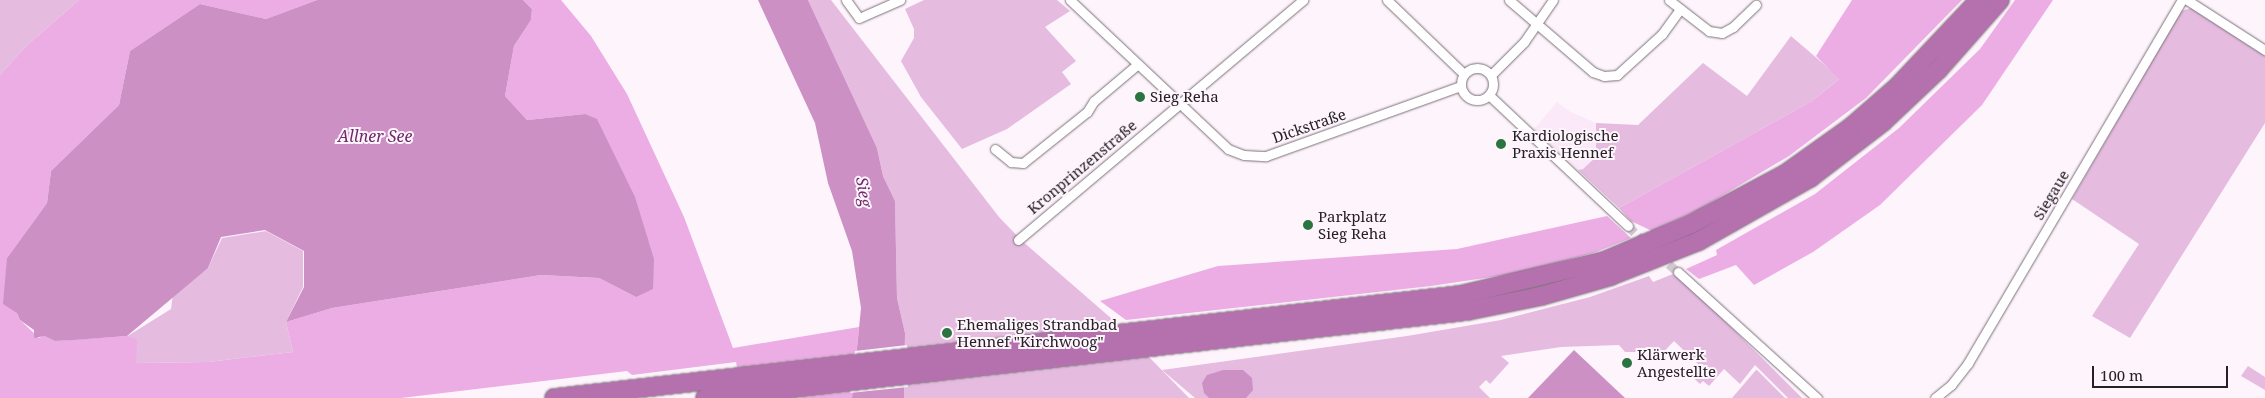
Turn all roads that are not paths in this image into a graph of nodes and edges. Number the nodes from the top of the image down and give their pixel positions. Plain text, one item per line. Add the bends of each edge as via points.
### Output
1 (846, 0) edge
2 (900, 0) edge
3 (1070, 0) edge
4 (1303, 0) edge
5 (1387, 0) edge
6 (1509, 0) edge
7 (1553, 0) edge
8 (1669, 0) edge
9 (1979, 0) edge
10 (2000, 0) edge
11 (2182, 0) edge
12 (2187, 0) edge
13 (1756, 6) dead end
14 (1680, 9) junction
15 (1538, 24) junction
16 (2265, 50) edge
17 (1138, 64) junction
18 (1464, 74) junction
19 (1491, 76) junction
20 (1460, 86) junction
21 (1489, 95) junction
22 (1179, 104) junction
23 (995, 149) dead end
24 (1628, 226) tunnel mouth
25 (1018, 240) dead end
26 (1678, 272) tunnel mouth
27 (554, 398) edge
28 (705, 398) edge
29 (1816, 398) edge
30 (1935, 398) edge

1 - 2 street via 859,18
3 - 17 street, Dickstraße
4 - 22 street, Kronprinzenstraße
5 - 18 street
6 - 15 street
7 - 15 street
8 - 14 street
9 - 27 highway via 1898,86 1851,127 1794,168 1692,224 1612,258 1460,295
10 - 28 highway via 1939,69 1883,122 1810,178 1699,241 1611,276 1541,296 1467,311
11 - 30 street, Siegaue via 1968,363 1951,385
12 - 16 street
13 - 14 street via 1722,33 1709,31
14 - 15 street via 1662,34 1617,75 1604,76 1592,72
15 - 19 street
17 - 22 street, Dickstraße
17 - 23 street via 1094,101 1087,112 1023,163 1011,162
18 - 19 street via 1478,68
18 - 20 street
19 - 21 street via 1493,88
20 - 21 street via 1472,100 1481,100
20 - 22 street, Dickstraße via 1266,156 1244,155 1228,149
21 - 24 street
22 - 25 street, Kronprinzenstraße
26 - 29 street

